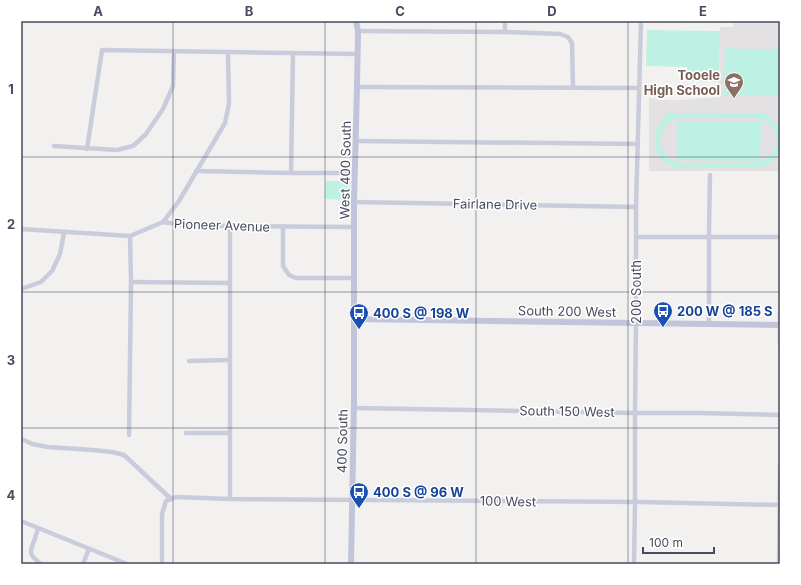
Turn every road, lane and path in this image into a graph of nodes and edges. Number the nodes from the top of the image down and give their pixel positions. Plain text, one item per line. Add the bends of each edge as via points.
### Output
1 (356, 21) edge
2 (505, 21) edge
3 (641, 21) edge
4 (358, 31) junction
5 (505, 32) junction
6 (174, 51) junction
7 (228, 53) junction
8 (293, 53) junction
9 (357, 54) junction
10 (357, 87) junction
11 (573, 88) junction
12 (639, 88) junction
13 (356, 141) junction
14 (638, 144) junction
15 (54, 146) dead end
16 (87, 149) junction
17 (196, 172) junction
18 (291, 173) junction
19 (355, 173) junction
20 (710, 175) dead end
21 (354, 202) junction
22 (636, 207) junction
23 (163, 222) junction
24 (230, 226) junction
25 (283, 226) junction
26 (354, 227) junction
27 (21, 229) edge
28 (64, 232) junction
29 (130, 236) junction
30 (637, 236) junction
31 (780, 237) edge
32 (709, 238) junction
33 (354, 278) junction
34 (131, 282) junction
35 (230, 283) junction
36 (21, 289) edge
37 (780, 312) edge
38 (354, 319) junction
39 (636, 323) junction
40 (709, 324) junction
41 (780, 325) edge
42 (780, 344) edge
43 (230, 360) junction
44 (189, 361) dead end
45 (354, 408) junction
46 (635, 413) junction
47 (780, 415) edge
48 (186, 433) dead end
49 (230, 433) junction
50 (129, 436) dead end
51 (24, 440) dead end
52 (780, 465) edge
53 (171, 499) junction
54 (230, 499) junction
55 (352, 499) junction
56 (635, 502) junction
57 (780, 505) edge
58 (21, 521) edge
59 (38, 529) junction
60 (89, 549) junction
61 (41, 564) edge
62 (83, 564) edge
63 (127, 564) edge
64 (162, 564) edge
65 (351, 564) edge
66 (634, 564) edge
67 (779, 564) edge

1 - 4 street, West 400 South
2 - 5 street
3 - 12 street, 200 South
4 - 5 street
4 - 9 street, West 400 South
5 - 11 street via 560,34 568,37 572,43
6 - 7 street
6 - 16 street via 173,86 163,109 146,134 133,146 117,150
6 - 16 street via 102,50
7 - 8 street
7 - 17 street via 229,104 225,123
8 - 9 street
8 - 18 street
9 - 10 street, West 400 South
10 - 11 street
10 - 13 street, West 400 South
11 - 12 street
12 - 14 street, 200 South
13 - 14 street
13 - 19 street, West 400 South
14 - 22 street, 200 South
15 - 16 street
17 - 18 street
17 - 23 street
18 - 19 street
19 - 21 street, West 400 South
20 - 32 street
21 - 22 street, Fairlane Drive
21 - 26 street, West 400 South
22 - 30 street, 200 South
23 - 24 street, Pioneer Avenue
23 - 29 street, Pioneer Avenue
24 - 25 street, Pioneer Avenue
24 - 35 street
25 - 26 street, Pioneer Avenue
25 - 33 street via 283,266 289,275 296,278
26 - 33 street, West 400 South
27 - 28 street, Pioneer Avenue
28 - 29 street, Pioneer Avenue
28 - 36 street via 60,254 52,271 41,282
29 - 34 street
30 - 32 street
30 - 39 street, 200 South
31 - 32 street
32 - 40 street
33 - 38 street, West 400 South
34 - 35 street
34 - 50 street
35 - 43 street
37 - 41 street
38 - 39 street, South 200 West
38 - 45 street, 400 South
39 - 40 street, South 200 West
39 - 46 street, 200 South
40 - 41 street, South 200 West
41 - 42 street
43 - 44 street
43 - 49 street
45 - 46 street, South 150 West
45 - 55 street, 400 South
46 - 47 street, South 150 West
46 - 56 street, 200 South
48 - 49 street
49 - 54 street
51 - 53 street via 48,447 124,455
52 - 57 street
53 - 54 street, 100 West
53 - 64 street, 100 West via 166,501 162,514
54 - 55 street, 100 West
55 - 56 street, 100 West
55 - 65 street, 400 South
56 - 57 street, 100 West
56 - 66 street, 200 South
57 - 67 street
58 - 59 street
59 - 60 street
59 - 61 street via 30,553
60 - 62 street
60 - 63 street

